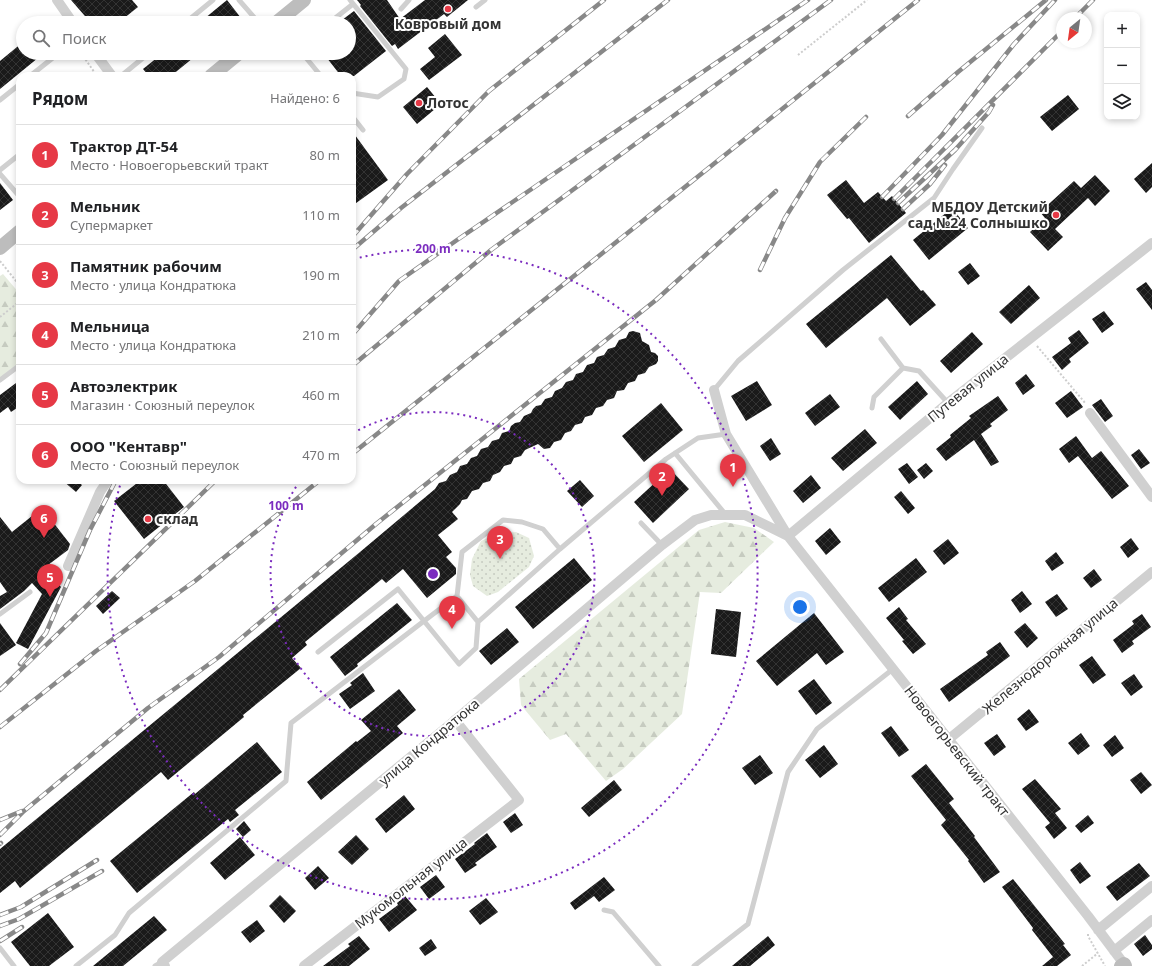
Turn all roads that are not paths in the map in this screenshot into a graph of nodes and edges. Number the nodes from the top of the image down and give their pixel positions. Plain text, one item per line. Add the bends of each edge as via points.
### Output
1 (56, 0) edge
2 (213, 0) edge
3 (239, 0) edge
4 (304, 0) edge
5 (409, 0) edge
6 (485, 0) edge
7 (352, 2) edge
8 (476, 7) dead end
9 (401, 9) dead end
10 (68, 16) edge
11 (194, 16) edge
12 (253, 16) edge
13 (285, 16) edge
14 (337, 16) edge
15 (50, 60) edge
16 (100, 60) edge
17 (140, 60) edge
18 (230, 60) edge
19 (308, 60) edge
20 (35, 72) edge
21 (109, 72) edge
22 (126, 72) edge
23 (216, 72) edge
24 (318, 72) edge
25 (16, 87) edge
26 (356, 94) edge
27 (0, 100) edge
28 (356, 121) edge
29 (982, 128) dead end
30 (363, 130) dead end
31 (16, 157) edge
32 (0, 170) edge
33 (0, 174) edge
34 (16, 192) edge
35 (16, 234) edge
36 (1152, 243) edge
37 (0, 248) edge
38 (881, 339) dead end
39 (16, 368) edge
40 (903, 368) junction
41 (0, 380) edge
42 (714, 390) joint
43 (948, 403) junction
44 (872, 408) dead end
45 (1090, 413) road end
46 (726, 434) junction
47 (675, 453) junction
48 (105, 484) edge
49 (1152, 497) edge
50 (726, 515) junction
51 (695, 520) joint
52 (641, 523) dead end
53 (788, 536) junction
54 (662, 545) junction
55 (560, 549) junction
56 (68, 566) dead end
57 (1152, 572) edge
58 (30, 592) dead end
59 (457, 596) junction
60 (0, 614) edge
61 (424, 621) junction
62 (478, 622) junction
63 (318, 652) dead end
64 (893, 669) junction
65 (455, 720) junction
66 (949, 740) junction
67 (1152, 886) edge
68 (604, 910) dead end
69 (1152, 920) edge
70 (1098, 930) junction
71 (0, 948) edge
72 (1114, 951) junction
73 (160, 965) edge
74 (1123, 965) edge
75 (14, 966) edge
76 (76, 966) edge
77 (304, 966) edge
78 (659, 966) edge
79 (694, 966) edge

1 - 10 street
2 - 11 lane
3 - 12 lane
4 - 13 main road
5 - 9 lane
6 - 8 lane
7 - 14 lane
7 - 26 lane via 406,69 404,79 378,98
15 - 20 lane
16 - 21 street
17 - 22 lane
18 - 23 main road
19 - 24 lane
25 - 27 lane
28 - 30 lane
29 - 42 lane via 952,168 934,198 843,270 738,361
31 - 32 lane
33 - 34 lane
35 - 37 main road
36 - 43 street, Путевая улица
38 - 40 lane
39 - 41 lane
40 - 43 lane via 919,371
40 - 44 lane via 874,397
42 - 46 street, Новоегорьевский тракт
43 - 53 street, Путевая улица
45 - 49 street
46 - 47 lane via 698,438
46 - 53 street, Новоегорьевский тракт
47 - 50 lane
47 - 55 lane
48 - 56 street
50 - 51 street, Новоегорьевский тракт via 711,515
50 - 53 street, Новоегорьевский тракт via 745,515
51 - 54 street, улица Кондратюка
52 - 54 lane
53 - 64 street, Новоегорьевский тракт
54 - 65 street, улица Кондратюка
55 - 59 lane via 543,529 522,522 503,520 462,552
55 - 62 lane
57 - 66 street, Железнодорожная улица
58 - 60 lane
59 - 61 lane
59 - 62 lane
61 - 62 lane via 459,664 476,648
61 - 63 lane via 398,589
61 - 76 lane via 291,724 286,781 129,913 115,935
64 - 66 street, Новоегорьевский тракт
64 - 79 lane via 817,729 788,772 748,924
65 - 73 street, улица Кондратюка
65 - 77 street, Мукомольная улица via 519,800
66 - 70 street, Новоегорьевский тракт
67 - 70 street
68 - 78 lane via 613,912
69 - 72 street
70 - 72 street, Новоегорьевский тракт
71 - 75 lane
72 - 74 street, Новоегорьевский тракт

